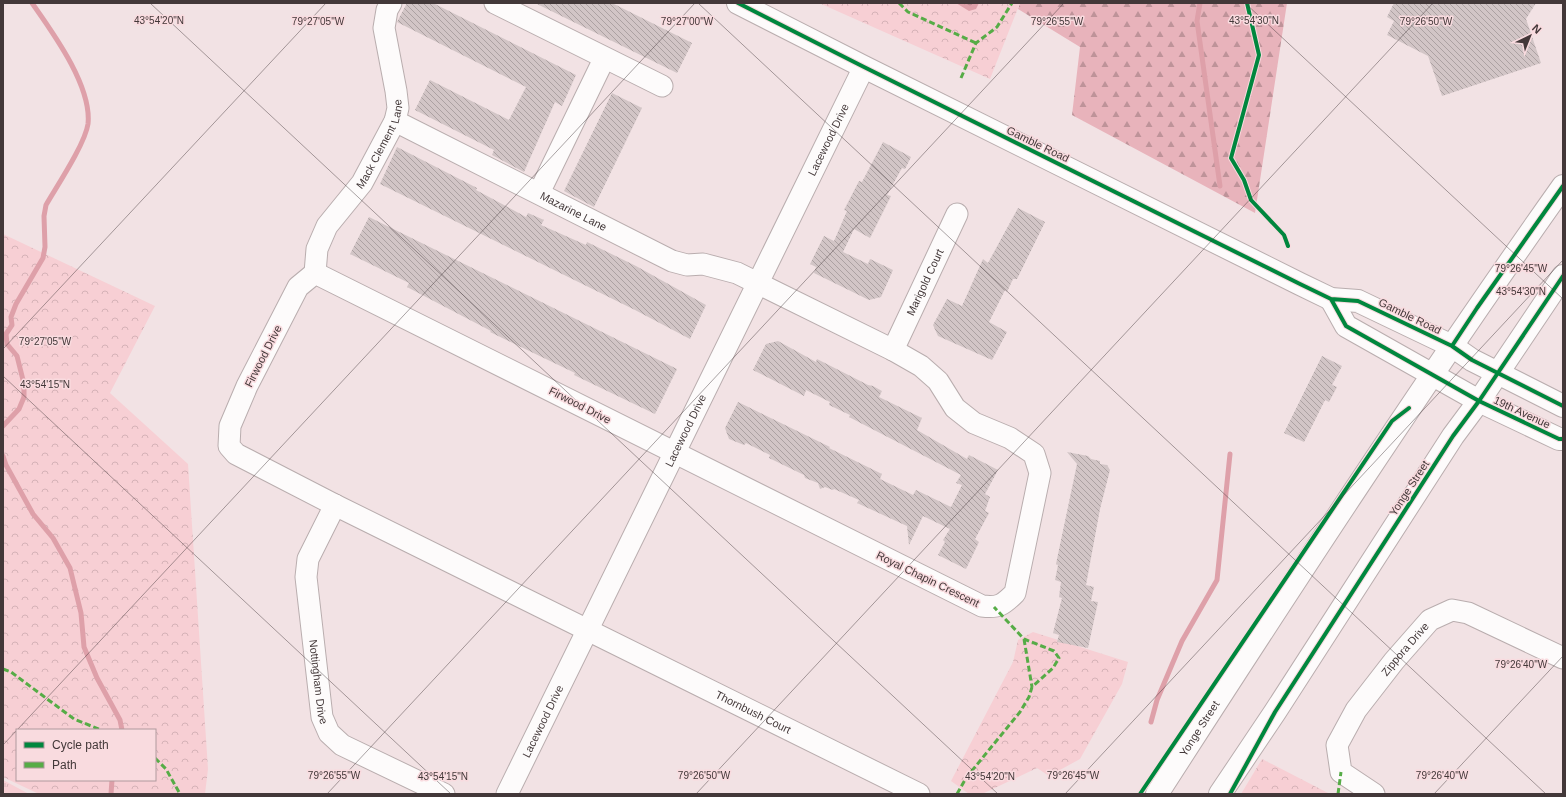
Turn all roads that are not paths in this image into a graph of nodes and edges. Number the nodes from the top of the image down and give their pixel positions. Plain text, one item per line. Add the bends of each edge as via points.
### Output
1 (390, 3) edge
2 (495, 3) edge
3 (738, 3) edge
4 (604, 59) junction
5 (864, 67) junction
6 (662, 86) dead end
7 (395, 121) junction
8 (1563, 186) edge
9 (539, 193) junction
10 (957, 214) dead end
11 (315, 273) junction
12 (1563, 276) edge
13 (757, 284) junction
14 (1331, 299) junction
15 (1452, 346) junction
16 (893, 350) junction
17 (1498, 374) junction
18 (1433, 375) junction
19 (1479, 402) junction
20 (1563, 406) edge
21 (1563, 439) edge
22 (675, 453) junction
23 (335, 505) junction
24 (588, 629) junction
25 (1563, 658) edge
26 (444, 794) edge
27 (507, 794) edge
28 (919, 794) edge
29 (1157, 794) edge
30 (1220, 794) edge
31 (1374, 794) edge

1 - 7 street, Mack Clement Lane via 384,28 396,91 398,108
2 - 4 street
3 - 5 main road, Gamble Road
4 - 6 street
4 - 9 street
5 - 13 street, Lacewood Drive
5 - 14 main road, Gamble Road
7 - 9 street, Mazarine Lane
7 - 11 street, Mack Clement Lane via 362,183 327,226 317,249
8 - 15 main road, Yonge Street
9 - 13 street, Mazarine Lane via 672,261 720,268 737,273
10 - 16 street, Marigold Court
11 - 22 street, Firwood Drive
11 - 23 street, Firwood Drive via 298,287 247,386 230,426 229,446 236,454
12 - 17 main road, Yonge Street
13 - 16 street, Royal Chapin Crescent
13 - 22 street, Lacewood Drive
14 - 15 main road, Gamble Road via 1358,301
14 - 18 main road via 1346,326
15 - 17 main road, Gamble Road
15 - 18 main road, Yonge Street
16 - 22 street, Royal Chapin Crescent via 921,366 938,381 955,408 974,423 1010,438 1034,454 1040,473 1037,489 1015,593 1004,604 994,607 982,606
17 - 19 main road, Yonge Street
17 - 20 main road, 19th Avenue
18 - 19 main road, 19th Avenue
18 - 29 main road, Yonge Street
19 - 21 main road, 19th Avenue
19 - 30 main road, Yonge Street via 1453,436
22 - 24 street, Lacewood Drive
23 - 24 street, Firwood Drive
23 - 26 street, Nottingham Drive via 308,558 306,577 322,718 330,733 342,745
24 - 27 street, Lacewood Drive
24 - 28 street, Thornbush Court
25 - 31 street, Zippora Drive via 1468,613 1452,610 1430,620 1356,710 1338,745 1341,772

